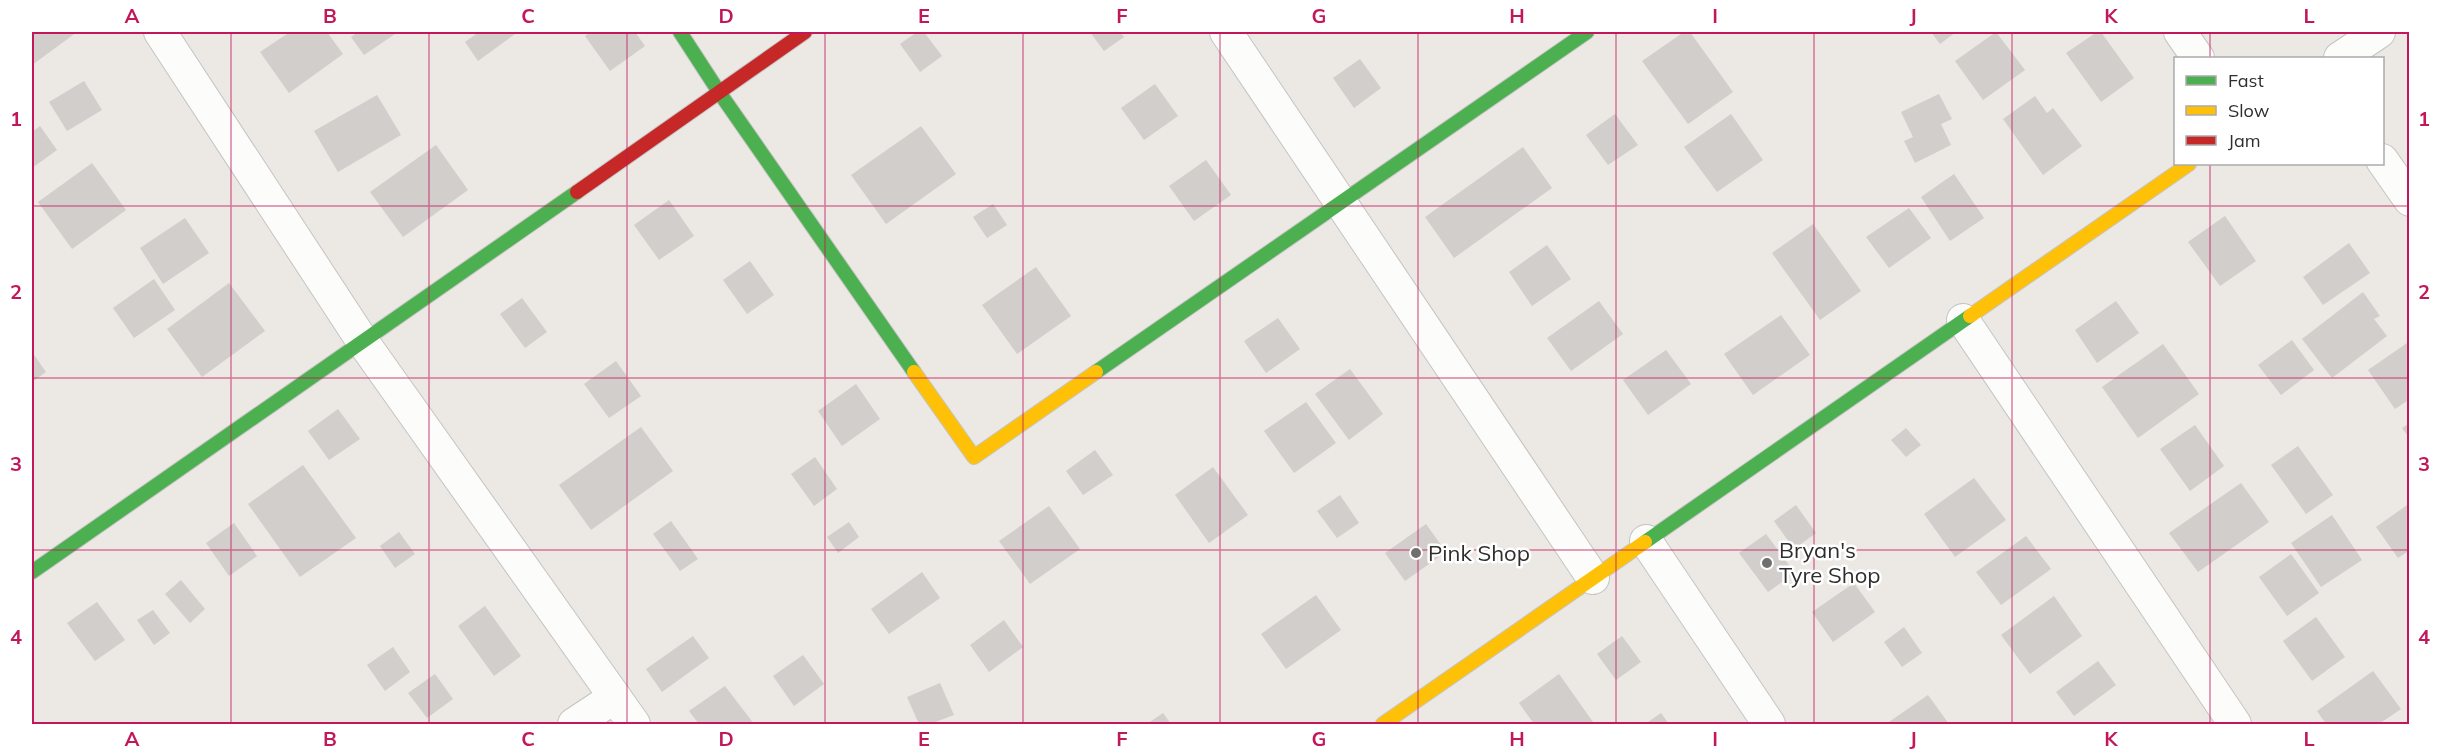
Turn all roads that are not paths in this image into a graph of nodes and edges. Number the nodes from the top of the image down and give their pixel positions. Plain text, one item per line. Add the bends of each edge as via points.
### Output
1 (160, 32) edge
2 (680, 32) edge
3 (805, 32) edge
4 (1227, 32) edge
5 (1587, 32) edge
6 (2180, 32) edge
7 (2379, 32) edge
8 (2197, 57) edge
9 (2342, 57) edge
10 (719, 92) junction
11 (2384, 163) edge
12 (2188, 165) edge
13 (2409, 200) edge
14 (1342, 204) junction
15 (1964, 320) junction
16 (363, 342) junction
17 (1646, 541) junction
18 (32, 572) edge
19 (1593, 578) junction
20 (615, 697) junction
21 (574, 724) edge
22 (634, 724) edge
23 (1383, 724) edge
24 (1769, 724) edge
25 (2235, 724) edge

1 - 16 street
2 - 10 street
3 - 10 street
4 - 14 street
5 - 14 street
6 - 8 street
7 - 9 street
10 - 14 street via 974,457
10 - 16 street
11 - 13 street
12 - 15 street
14 - 19 street
15 - 17 street
15 - 25 street
16 - 18 street
16 - 20 street
17 - 19 street
17 - 24 street
19 - 23 street
20 - 21 street
20 - 22 street

